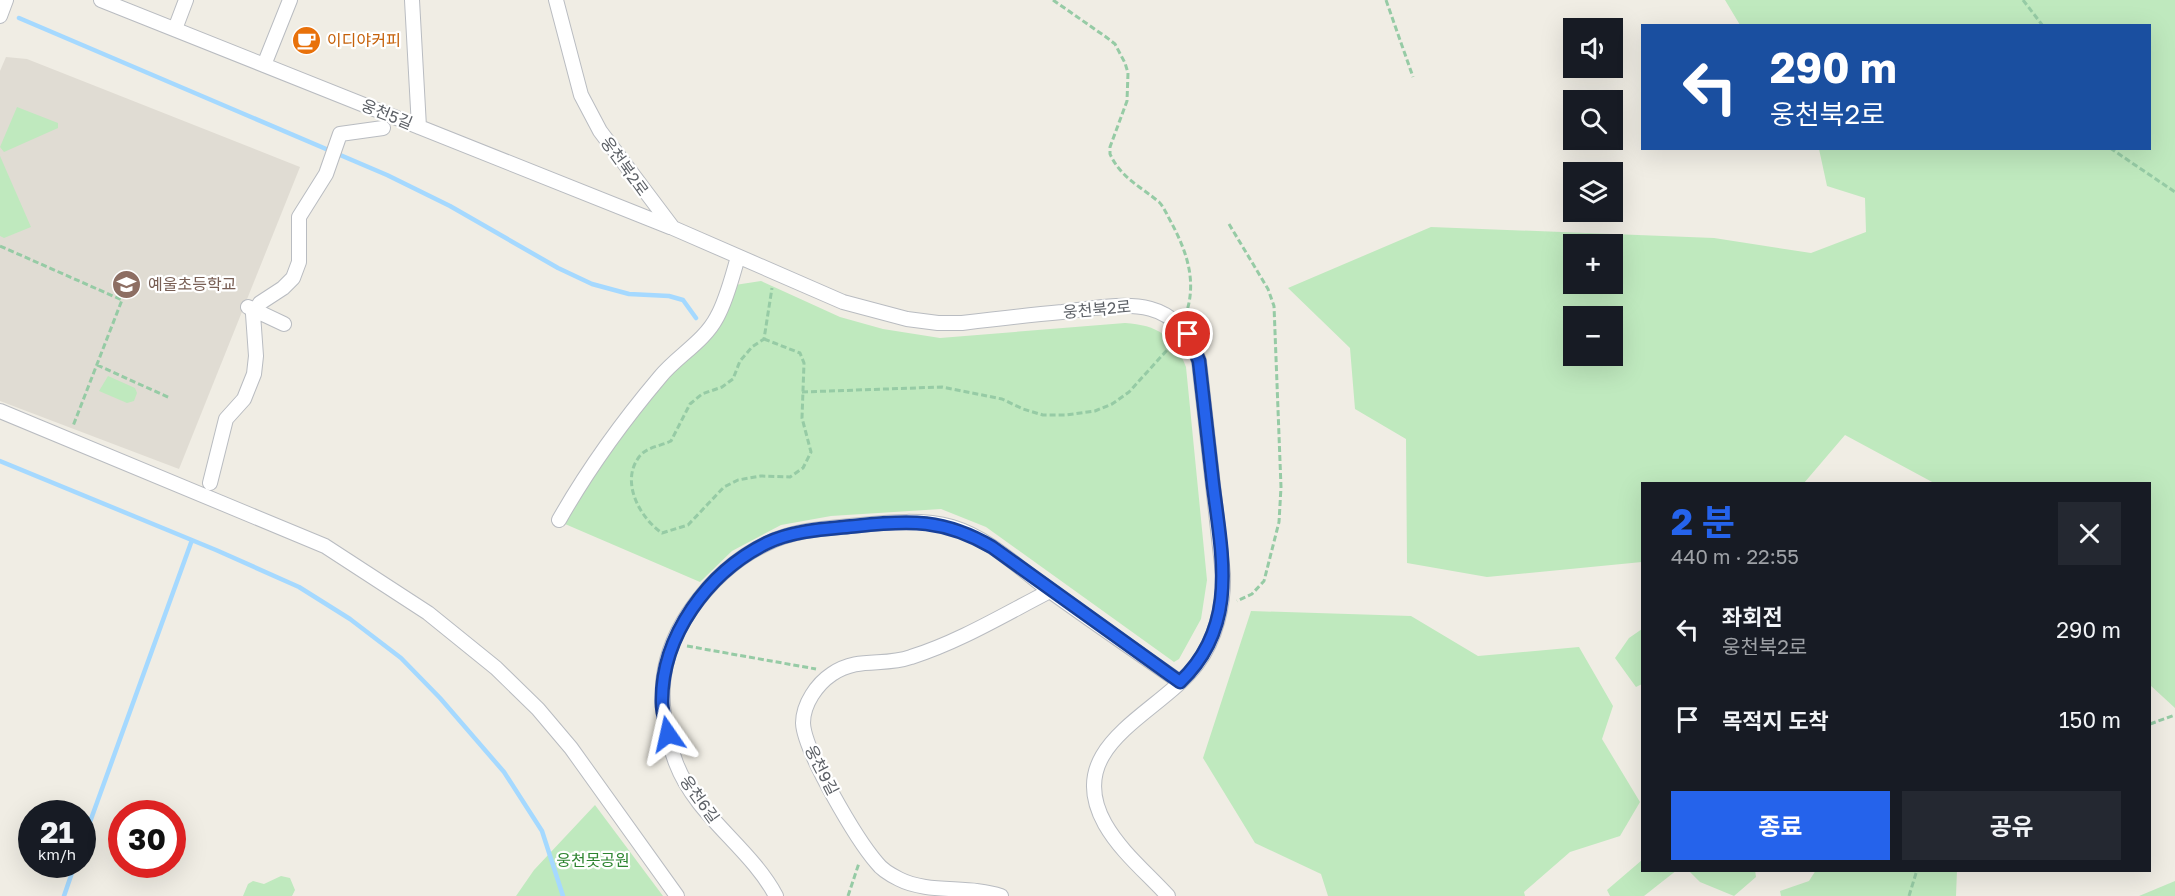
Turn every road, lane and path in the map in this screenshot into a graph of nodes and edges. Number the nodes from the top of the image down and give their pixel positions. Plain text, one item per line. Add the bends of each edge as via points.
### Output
1 (6, 0) edge
2 (101, 0) edge
3 (186, 0) edge
4 (290, 0) edge
5 (412, 0) edge
6 (556, 0) edge
7 (1053, 0) edge
8 (1386, 0) edge
9 (2024, 0) edge
10 (0, 16) edge
11 (2042, 24) edge
12 (175, 30) junction
13 (264, 65) junction
14 (1413, 77) dead end
15 (419, 127) junction
16 (382, 128) dead end
17 (2113, 150) edge
18 (2175, 192) edge
19 (1229, 224) dead end
20 (673, 228) junction
21 (0, 246) edge
22 (738, 257) junction
23 (772, 288) dead end
24 (251, 308) junction
25 (284, 324) dead end
26 (1182, 328) junction
27 (764, 339) junction
28 (1168, 349) dead end
29 (97, 365) junction
30 (802, 393) junction
31 (170, 398) dead end
32 (0, 411) edge
33 (73, 426) dead end
34 (210, 483) dead end
35 (559, 520) dead end
36 (1050, 591) junction
37 (1221, 606) junction
38 (673, 643) junction
39 (830, 675) junction
40 (1180, 682) junction
41 (2175, 716) edge
42 (2151, 724) edge
43 (864, 844) junction
44 (1916, 872) edge
45 (677, 896) edge
46 (776, 896) edge
47 (848, 896) edge
48 (1001, 896) edge
49 (1168, 896) edge
50 (1909, 896) edge

1 - 10 street
2 - 12 street, 웅천5길
3 - 12 street
4 - 13 street
5 - 15 street
6 - 20 street, 웅천북2로 via 581,95 600,131
7 - 26 path via 1114,44 1125,63 1127,101 1110,154 1124,177 1161,204 1185,252 1192,286
8 - 14 path
9 - 11 path
12 - 13 street, 웅천5길
13 - 15 street, 웅천5길
15 - 20 street, 웅천5길
16 - 24 street via 340,134 326,174 299,218 299,262 293,278
17 - 18 path
19 - 37 path via 1274,306 1281,504 1277,537 1262,584 1247,597
20 - 22 street, 웅천북2로
21 - 29 path via 122,300
22 - 26 street, 웅천북2로 via 843,302 908,319 962,323 1135,304 1165,314
22 - 35 street via 708,332 662,375 612,436
23 - 27 path
24 - 25 street
24 - 34 street via 254,374 244,399 226,419
26 - 37 street, 웅천북2로 via 1199,361 1223,574
27 - 30 path via 800,353 804,363
27 - 30 path via 740,361 733,379 702,393 690,404 671,441 639,456 632,469 632,484 648,524 662,533 674,531 688,525 724,487 738,480 790,477 803,468 811,452 802,418
28 - 30 path via 1129,392 1112,404 1066,415 1043,415 1002,399 942,387
29 - 31 path
29 - 33 path
32 - 45 street via 325,546 428,613 496,668 544,717 571,748
36 - 38 street, 웅천6길 via 992,547 951,527 926,522 812,530 768,543 726,571 699,600
36 - 39 street, 웅천9길 via 912,657 861,662
36 - 40 street, 웅천6길
37 - 40 street, 웅천북2로 via 1199,662
38 - 39 path via 823,670
38 - 46 street, 웅천6길 via 665,669 662,704 675,761 684,782 765,876
39 - 43 street, 웅천9길 via 809,699 804,730 810,749
40 - 49 street, 웅천북2로 via 1112,741 1100,758 1095,776 1097,807 1106,825 1120,846
41 - 42 path
43 - 47 path
43 - 48 street, 웅천9길 via 877,863 902,880 922,886 983,890
44 - 50 path

